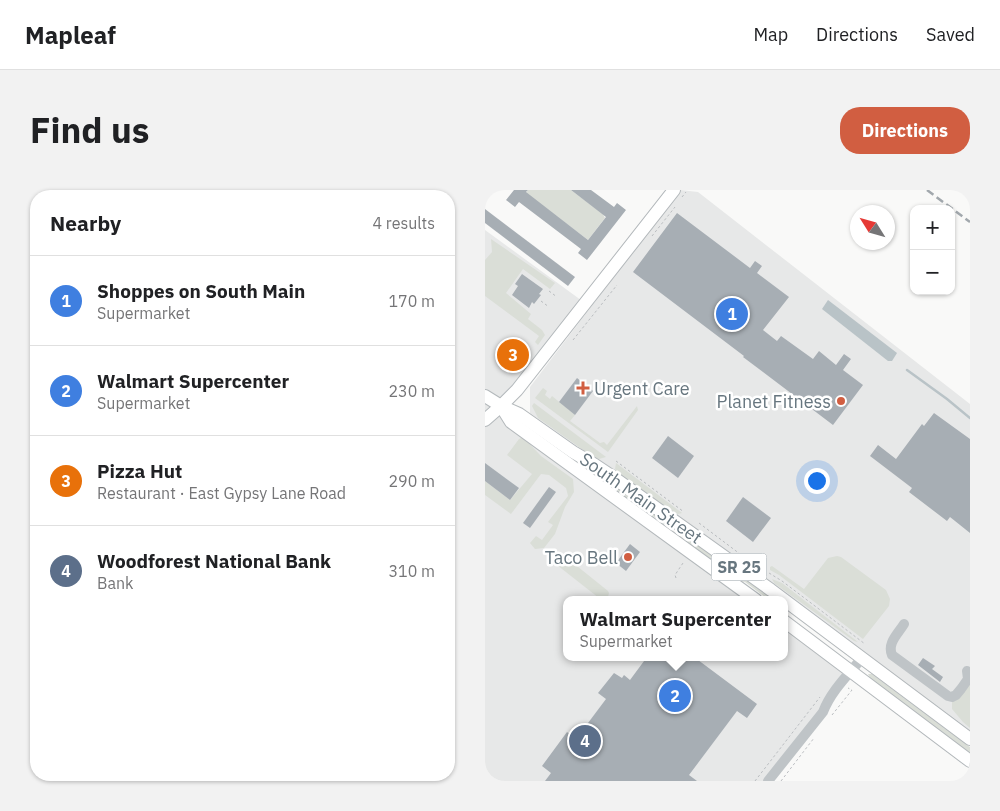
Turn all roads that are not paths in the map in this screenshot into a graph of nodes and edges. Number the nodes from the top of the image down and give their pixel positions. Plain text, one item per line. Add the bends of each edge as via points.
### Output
1 (680, 193) edge
2 (485, 396) edge
3 (501, 406) junction
4 (485, 420) edge
5 (750, 596) edge
6 (779, 596) edge
7 (788, 603) edge
8 (788, 624) edge
9 (904, 624) dead end
10 (862, 658) junction
11 (967, 671) dead end
12 (853, 673) junction
13 (970, 739) edge
14 (970, 760) edge
15 (768, 781) edge

1 - 3 main road
2 - 3 main road, South Main Street / SR 25
3 - 4 main road
3 - 5 main road, South Main Street / SR 25 via 511,422
3 - 6 main road, South Main Street / SR 25 via 519,414 595,465
7 - 10 main road, South Main Street / SR 25
8 - 12 main road
9 - 11 street via 891,644 892,655 948,696 956,695 961,689 968,679
10 - 12 street
10 - 13 main road, South Main Street / SR 25
12 - 14 main road
12 - 15 street via 841,683 823,712

